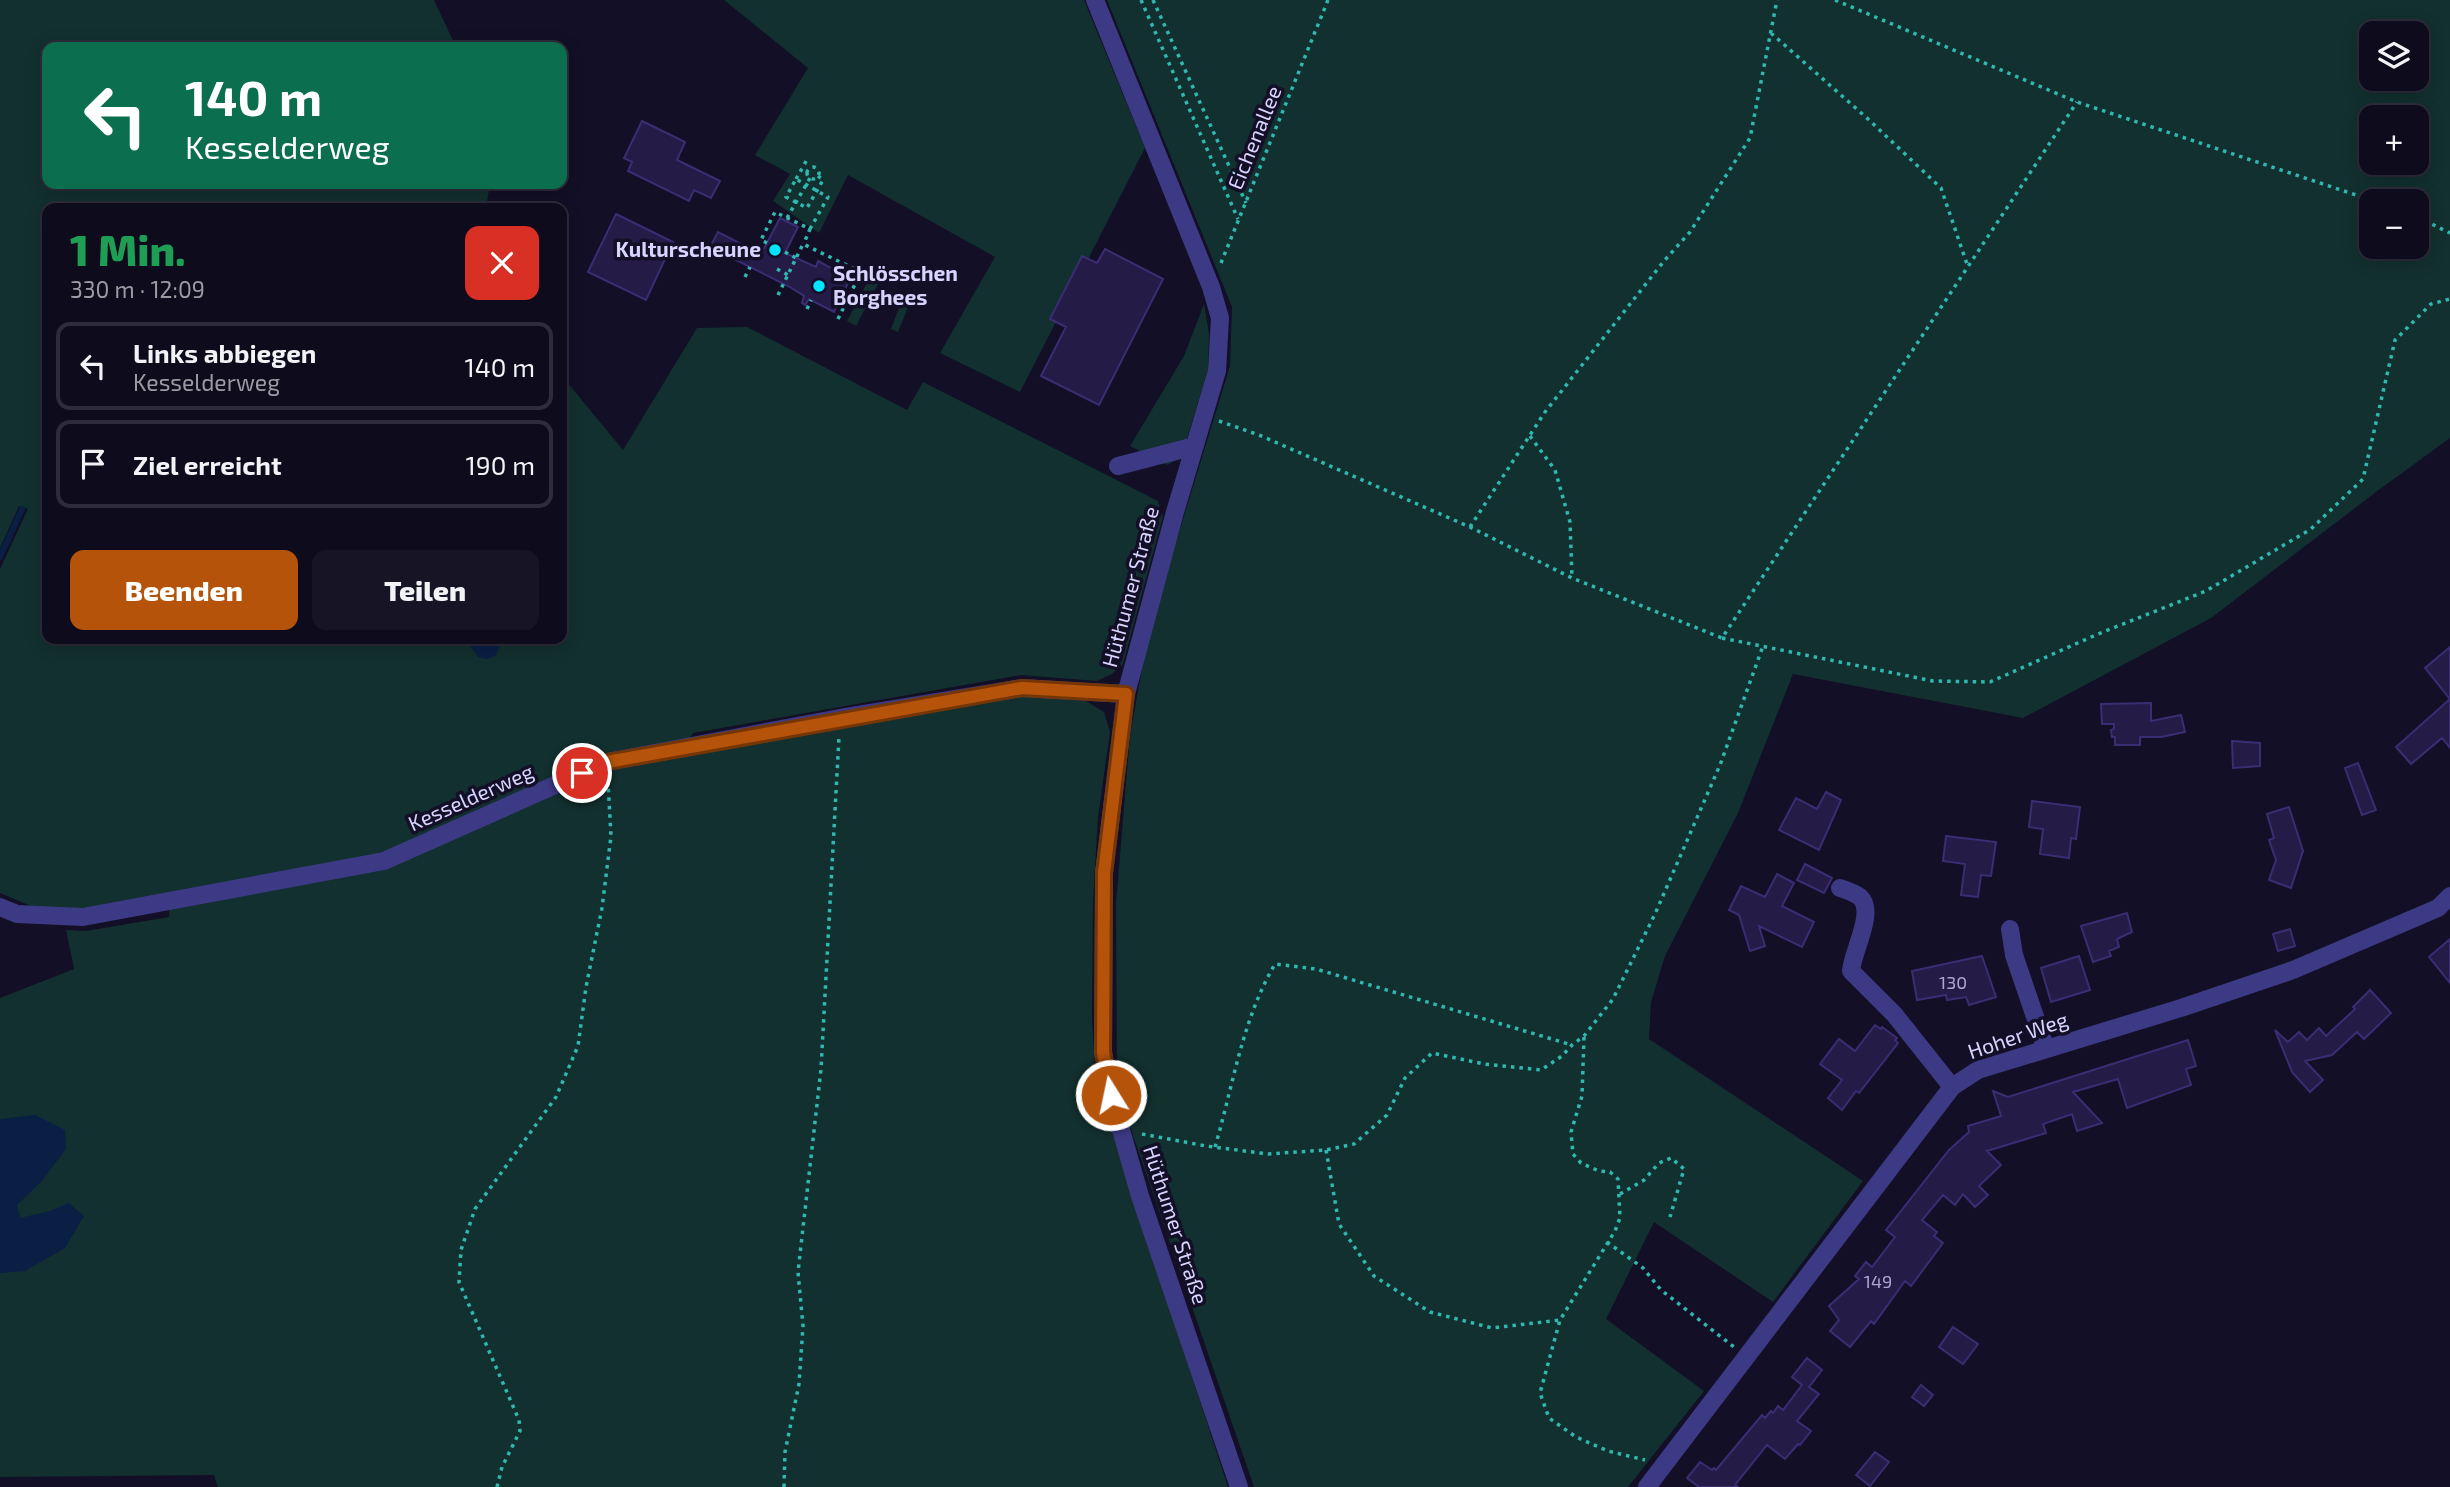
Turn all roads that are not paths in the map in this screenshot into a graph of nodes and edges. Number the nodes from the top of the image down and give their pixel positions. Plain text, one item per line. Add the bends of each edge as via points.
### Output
1 (1095, 0) edge
2 (1195, 446) junction
3 (1118, 466) dead end
4 (1126, 694) junction
5 (1840, 888) dead end
6 (2450, 896) edge
7 (0, 907) edge
8 (2010, 929) dead end
9 (2046, 1049) junction
10 (1952, 1087) junction
11 (1239, 1487) edge
12 (1647, 1487) edge

1 - 2 street, Hüthumer Straße via 1220,318 1217,371
2 - 3 street
2 - 4 street, Hüthumer Straße
4 - 7 street, Kesselderweg via 1022,688 607,762 384,862 83,918 17,914
4 - 11 street, Hüthumer Straße via 1104,887 1103,1052 1140,1196
5 - 10 street via 1860,897 1866,906 1851,971 1894,1014
6 - 9 street, Hoher Weg via 2438,908 2293,970
8 - 9 street via 2014,956
9 - 10 street, Hoher Weg via 1978,1070
10 - 12 street, Hoher Weg

